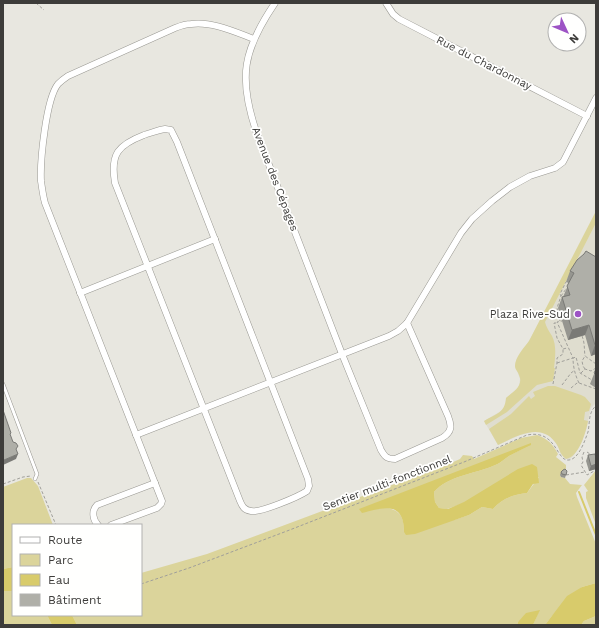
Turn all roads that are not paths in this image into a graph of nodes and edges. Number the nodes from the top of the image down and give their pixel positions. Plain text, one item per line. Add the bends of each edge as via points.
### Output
1 (275, 3) edge
2 (386, 3) edge
3 (254, 39) junction
4 (596, 98) edge
5 (587, 116) junction
6 (215, 239) junction
7 (147, 266) junction
8 (80, 293) junction
9 (407, 323) junction
10 (342, 354) junction
11 (271, 382) junction
12 (3, 384) edge
13 (203, 409) junction
14 (136, 435) junction
15 (36, 479) road end
16 (155, 483) junction
17 (97, 524) edge
18 (114, 524) edge

1 - 3 street, Avenue des Cépages
2 - 5 street, Rue du Chardonnay via 399,19
3 - 8 street via 206,24 191,24 175,28 92,64 58,84 48,111 41,182 44,203
3 - 10 street, Avenue des Cépages via 246,68 249,107
4 - 5 street
5 - 9 street via 559,166 530,176 510,187 472,219
6 - 7 street
6 - 7 street via 171,130 159,130 134,139 124,144 117,153 114,177
6 - 11 street
7 - 8 street
7 - 13 street
8 - 14 street
9 - 10 street via 389,336
9 - 10 street, Avenue des Cépages via 451,424 451,430 442,438 395,459 385,457
10 - 11 street
11 - 13 street
11 - 13 street via 308,479 307,492 302,494 253,512 243,508
12 - 15 lane via 37,474
13 - 14 street
14 - 16 street
16 - 17 street via 94,507 93,513
16 - 18 street via 162,501 160,506

